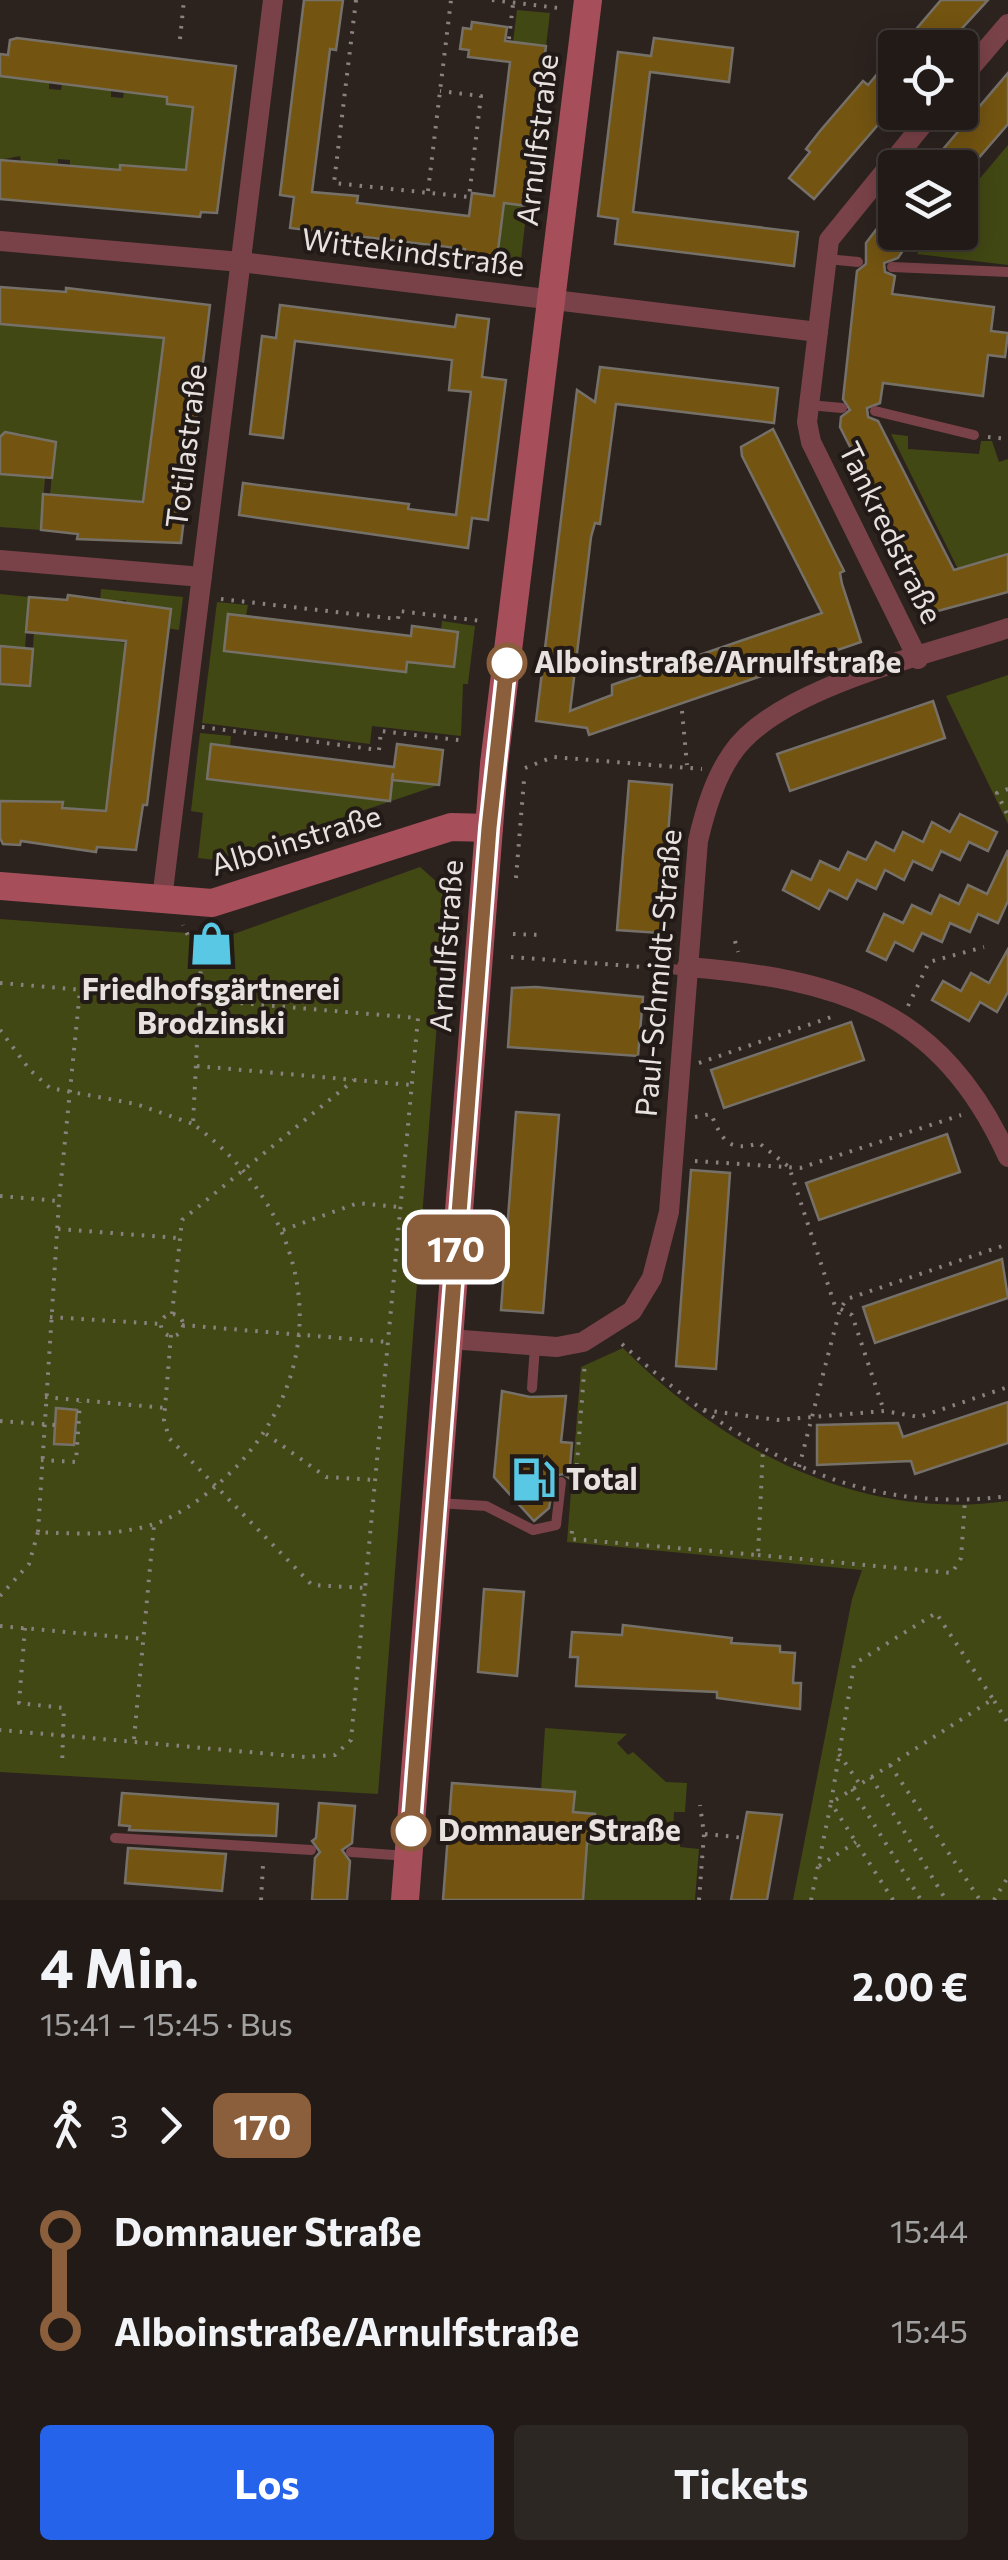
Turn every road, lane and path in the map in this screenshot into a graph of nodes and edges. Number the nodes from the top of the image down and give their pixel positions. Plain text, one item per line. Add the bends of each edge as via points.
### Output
1 (184, 0) edge
2 (273, 0) edge
3 (356, 0) edge
4 (451, 0) edge
5 (492, 0) edge
6 (588, 0) edge
7 (514, 2) edge
8 (558, 8) dead end
9 (1008, 24) edge
10 (180, 38) dead end
11 (509, 40) dead end
12 (978, 59) edge
13 (440, 92) junction
14 (918, 130) edge
15 (428, 191) junction
16 (0, 241) edge
17 (827, 259) junction
18 (240, 262) junction
19 (858, 262) dead end
20 (892, 267) dead end
21 (1008, 272) edge
22 (552, 300) junction
23 (818, 332) junction
24 (809, 404) junction
25 (842, 408) dead end
26 (874, 412) dead end
27 (974, 435) dead end
28 (0, 560) edge
29 (200, 586) junction
30 (482, 621) dead end
31 (1008, 628) edge
32 (918, 659) junction
33 (682, 710) dead end
34 (198, 727) dead end
35 (466, 741) dead end
36 (687, 767) junction
37 (526, 768) dead end
38 (711, 770) dead end
39 (524, 780) dead end
40 (1008, 789) edge
41 (1008, 816) edge
42 (489, 828) junction
43 (516, 878) dead end
44 (0, 886) edge
45 (171, 900) junction
46 (513, 934) dead end
47 (541, 935) dead end
48 (735, 941) dead end
49 (984, 947) dead end
50 (504, 950) dead end
51 (738, 956) dead end
52 (682, 969) junction
53 (0, 983) edge
54 (80, 990) junction
55 (202, 1000) junction
56 (908, 1006) dead end
57 (851, 1011) dead end
58 (0, 1030) edge
59 (694, 1064) dead end
60 (197, 1066) junction
61 (354, 1080) junction
62 (411, 1085) junction
63 (70, 1093) junction
64 (971, 1112) dead end
65 (690, 1118) dead end
66 (193, 1124) junction
67 (1008, 1157) edge
68 (692, 1160) dead end
69 (788, 1167) junction
70 (245, 1169) junction
71 (0, 1196) edge
72 (59, 1201) junction
73 (399, 1207) junction
74 (57, 1228) junction
75 (283, 1230) junction
76 (178, 1238) junction
77 (1008, 1244) edge
78 (840, 1309) junction
79 (172, 1314) junction
80 (50, 1317) junction
81 (161, 1324) junction
82 (182, 1324) junction
83 (299, 1334) junction
84 (171, 1336) junction
85 (449, 1339) junction
86 (388, 1342) junction
87 (622, 1344) dead end
88 (535, 1346) junction
89 (584, 1361) dead end
90 (1008, 1387) edge
91 (532, 1388) dead end
92 (45, 1398) junction
93 (80, 1401) junction
94 (165, 1408) junction
95 (699, 1409) junction
96 (884, 1411) junction
97 (812, 1413) junction
98 (0, 1421) edge
99 (44, 1425) junction
100 (54, 1425) dead end
101 (266, 1434) junction
102 (763, 1449) junction
103 (42, 1460) junction
104 (799, 1467) junction
105 (376, 1480) junction
106 (576, 1480) dead end
107 (561, 1482) dead end
108 (218, 1486) junction
109 (1008, 1496) edge
110 (965, 1502) junction
111 (436, 1503) junction
112 (573, 1520) dead end
113 (154, 1524) junction
114 (38, 1532) junction
115 (758, 1555) junction
116 (366, 1588) junction
117 (0, 1596) edge
118 (0, 1626) edge
119 (25, 1628) junction
120 (143, 1639) junction
121 (993, 1700) junction
122 (1008, 1723) edge
123 (0, 1730) edge
124 (63, 1734) junction
125 (134, 1739) junction
126 (839, 1754) junction
127 (62, 1765) dead end
128 (890, 1765) junction
129 (871, 1777) junction
130 (860, 1784) junction
131 (852, 1789) junction
132 (832, 1803) junction
133 (700, 1805) dead end
134 (704, 1834) junction
135 (115, 1838) dead end
136 (745, 1838) dead end
137 (856, 1842) junction
138 (265, 1847) junction
139 (312, 1850) dead end
140 (351, 1852) dead end
141 (409, 1856) junction
142 (819, 1866) junction
143 (1008, 1877) edge
144 (261, 1900) edge
145 (406, 1900) edge
146 (700, 1900) edge
147 (812, 1900) edge
148 (893, 1900) edge
149 (921, 1900) edge
150 (946, 1900) edge
151 (980, 1900) edge
152 (994, 1900) edge

1 - 10 path
2 - 18 street, Totilastraße
3 - 15 path via 334,183
4 - 13 path
5 - 7 path
6 - 22 main road, Arnulfstraße
7 - 8 path
7 - 11 path
9 - 12 street
13 - 15 path
13 - 15 path via 481,96 470,196
14 - 17 street, Tankredstraße via 834,228
16 - 18 street, Wittekindstraße
17 - 19 lane
17 - 23 street, Tankredstraße
18 - 22 street, Wittekindstraße
18 - 29 street, Totilastraße
20 - 21 lane
22 - 23 street, Wittekindstraße
22 - 42 main road, Arnulfstraße
23 - 24 street, Tankredstraße
24 - 25 lane
24 - 32 street, Tankredstraße via 811,442
26 - 27 lane
28 - 29 street
29 - 30 path via 398,619 399,611
29 - 45 street, Totilastraße
31 - 32 street, Paul-Schmidt-Straße
32 - 52 street, Paul-Schmidt-Straße via 788,705 732,752 698,841
33 - 36 path
34 - 35 path via 379,750 382,731
36 - 37 path via 554,757
36 - 38 path
39 - 43 path
40 - 41 path via 997,792
42 - 45 main road, Alboinstraße via 451,828 240,897
42 - 85 main road, Arnulfstraße
44 - 45 main road, Alboinstraße
45 - 55 path via 201,963
46 - 47 path
48 - 51 path
49 - 56 path via 930,962
50 - 52 path
52 - 67 street via 786,977 900,1022 958,1072
52 - 88 street, Paul-Schmidt-Straße via 669,1212 652,1278 632,1311 608,1330 583,1342
53 - 54 path
54 - 55 path
54 - 63 path
55 - 60 path
55 - 62 path via 418,1018
57 - 59 path
58 - 63 path via 40,1082
60 - 61 path
60 - 66 path
61 - 62 path
61 - 70 path
62 - 73 path
63 - 66 path via 136,1104
63 - 72 path
64 - 69 path
65 - 69 path via 710,1114 722,1140 740,1150 759,1144
66 - 70 path
68 - 69 path
69 - 78 path
70 - 75 path
70 - 76 path via 186,1215
71 - 72 path
72 - 74 path
73 - 75 path via 358,1203
73 - 86 path
74 - 76 path
74 - 80 path
75 - 83 path via 294,1262
76 - 79 path
77 - 78 path via 847,1299
78 - 96 path via 852,1315
78 - 97 path
79 - 81 path
79 - 82 path
80 - 81 path
80 - 92 path
81 - 84 path
82 - 83 path
82 - 84 path
83 - 86 path
83 - 101 path via 286,1390
84 - 94 path
85 - 88 street, Paul-Schmidt-Straße
85 - 111 main road, Arnulfstraße
86 - 105 path
87 - 95 path
88 - 91 lane
89 - 106 path
90 - 96 path via 919,1417
92 - 93 path
92 - 99 path
93 - 94 path
93 - 103 path via 76,1462
94 - 108 path via 169,1438
95 - 97 path via 777,1420
95 - 102 path
96 - 97 path
97 - 104 path
98 - 99 path
99 - 100 path
99 - 103 path
101 - 105 path via 326,1477
101 - 108 path
102 - 104 path
102 - 115 path
103 - 114 path
104 - 110 path via 892,1497
105 - 116 path
107 - 111 lane via 556,1525 533,1530 486,1506
108 - 113 path
108 - 116 path via 312,1585
109 - 110 path
110 - 115 path via 961,1558 952,1573
111 - 141 main road, Arnulfstraße
112 - 115 path via 571,1540
113 - 114 path via 106,1533
113 - 120 path
114 - 117 path via 29,1564
116 - 125 path via 350,1740 335,1755
118 - 119 path
119 - 120 path
119 - 124 path via 19,1704 64,1708
120 - 125 path
121 - 122 path
121 - 126 path via 936,1614 854,1664
121 - 128 path
123 - 124 path
124 - 125 path
124 - 127 path
126 - 130 path
126 - 132 path
128 - 129 path
128 - 151 path
129 - 130 path
129 - 150 path
130 - 131 path
131 - 132 path
131 - 149 path
132 - 137 path
132 - 142 path
133 - 134 path
134 - 136 path
134 - 146 path
135 - 138 lane
137 - 142 path
137 - 148 path
138 - 139 lane
138 - 144 path
140 - 141 lane
141 - 145 main road, Arnulfstraße
142 - 147 path
143 - 152 path

